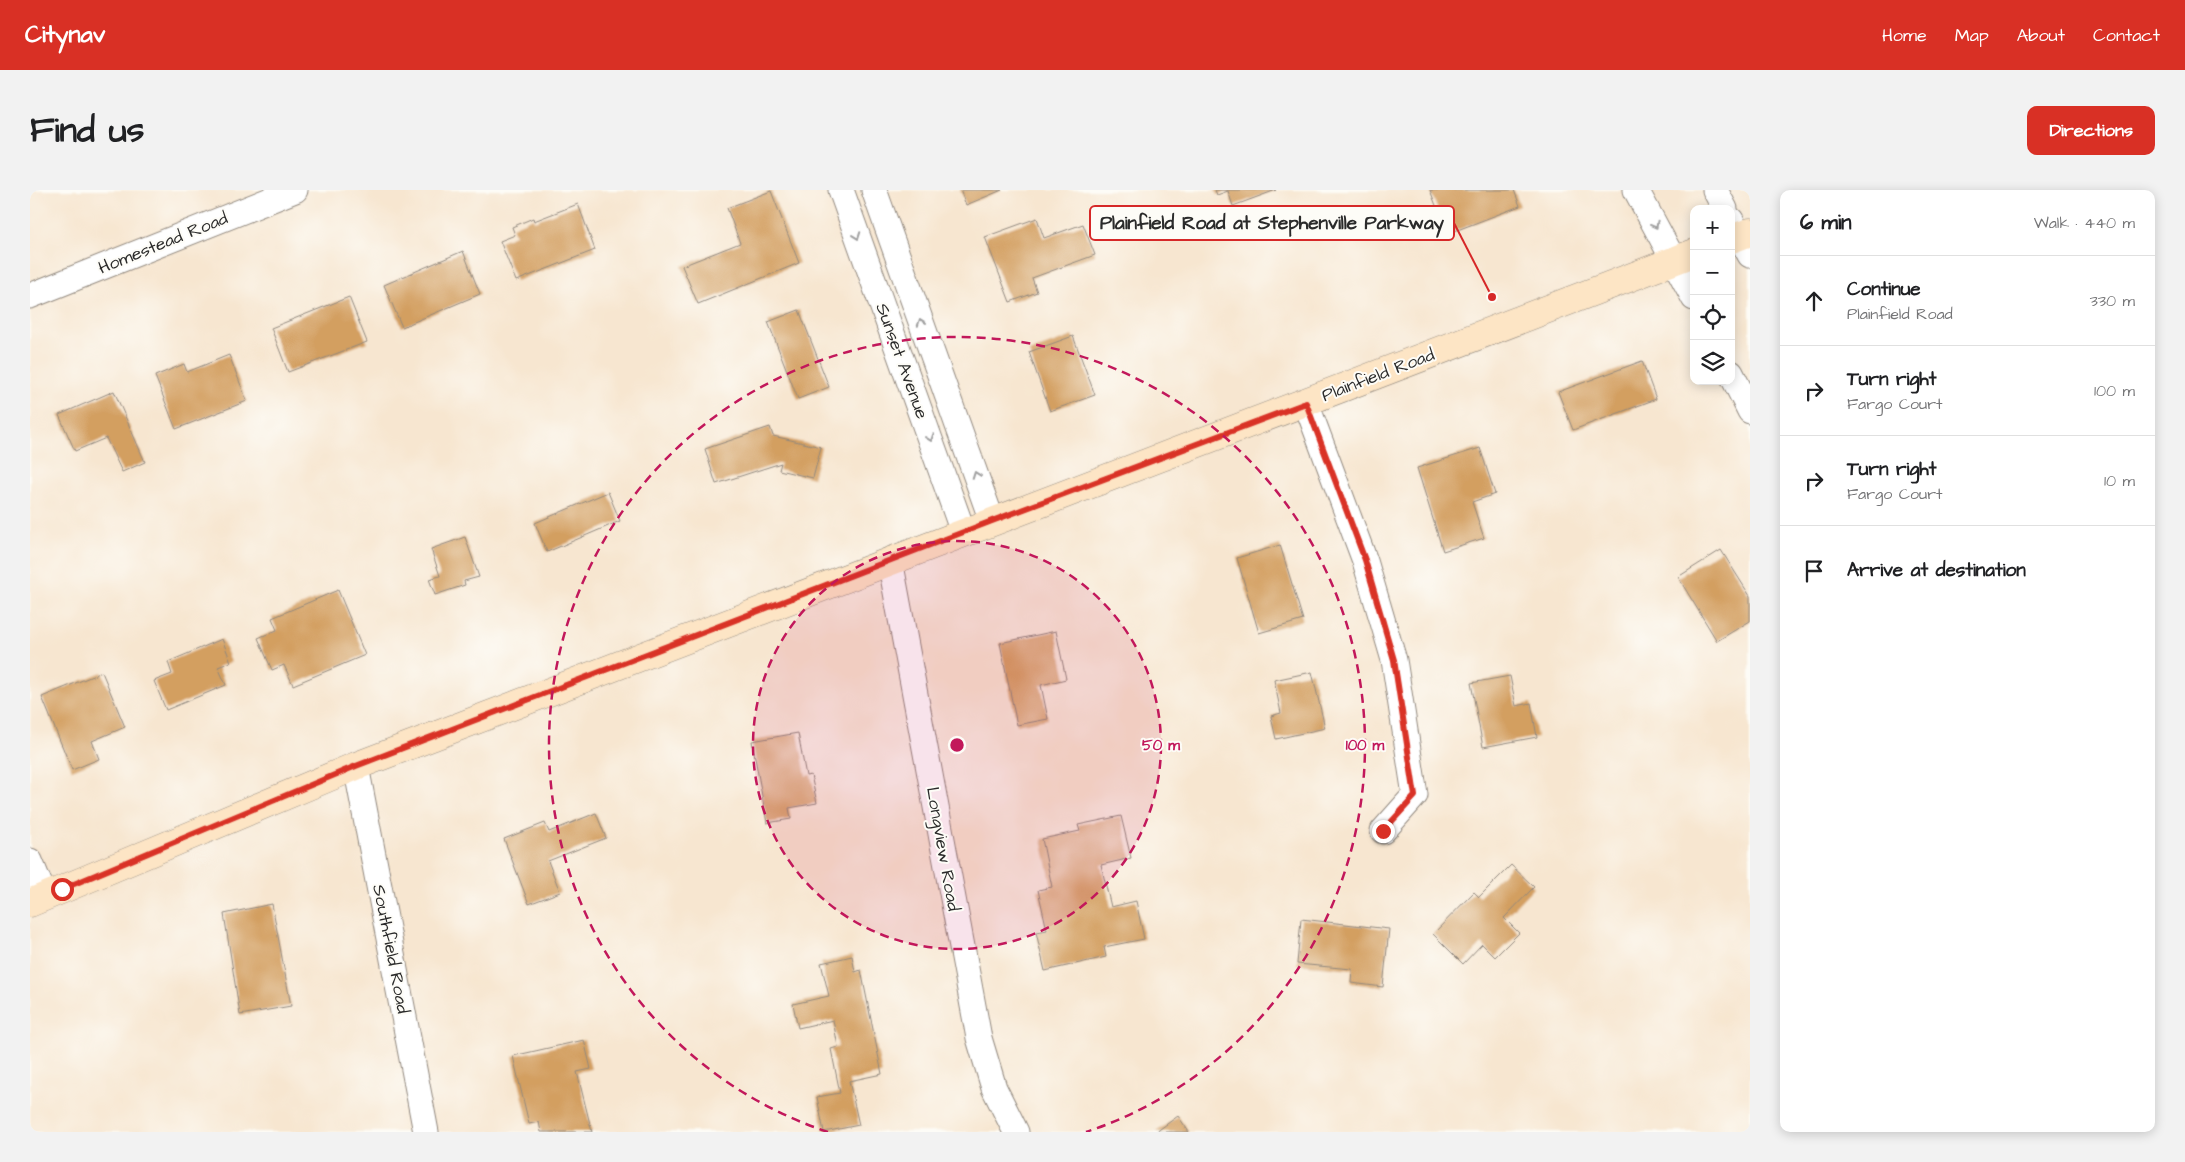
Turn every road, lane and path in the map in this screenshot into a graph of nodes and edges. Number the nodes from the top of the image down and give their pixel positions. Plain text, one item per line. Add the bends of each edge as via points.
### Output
1 (295, 190) edge
2 (841, 190) edge
3 (874, 190) edge
4 (1636, 190) edge
5 (1715, 190) edge
6 (1723, 205) edge
7 (1684, 257) edge
8 (1693, 295) edge
9 (30, 296) edge
10 (1735, 381) edge
11 (1306, 403) junction
12 (1750, 410) edge
13 (992, 521) junction
14 (963, 532) junction
15 (890, 560) junction
16 (356, 766) junction
17 (1383, 831) dead end
18 (30, 861) edge
19 (37, 900) edge
20 (426, 1132) edge
21 (1016, 1132) edge

1 - 9 street, Homestead Road
2 -> 14 street, Sunset Avenue
13 -> 3 street, Sunset Avenue
4 -> 7 street
5 - 6 street
7 - 8 street
7 - 11 street, Plainfield Road
10 - 12 street
11 - 13 street, Plainfield Road
11 - 17 street via 1365,560 1394,660 1415,796
13 - 14 street, Plainfield Road
14 - 15 street, Plainfield Road
15 - 16 street, Plainfield Road
15 - 21 street, Longview Road via 979,1038 994,1088
16 - 19 street, Plainfield Road
16 - 20 street, Southfield Road
18 - 19 street

